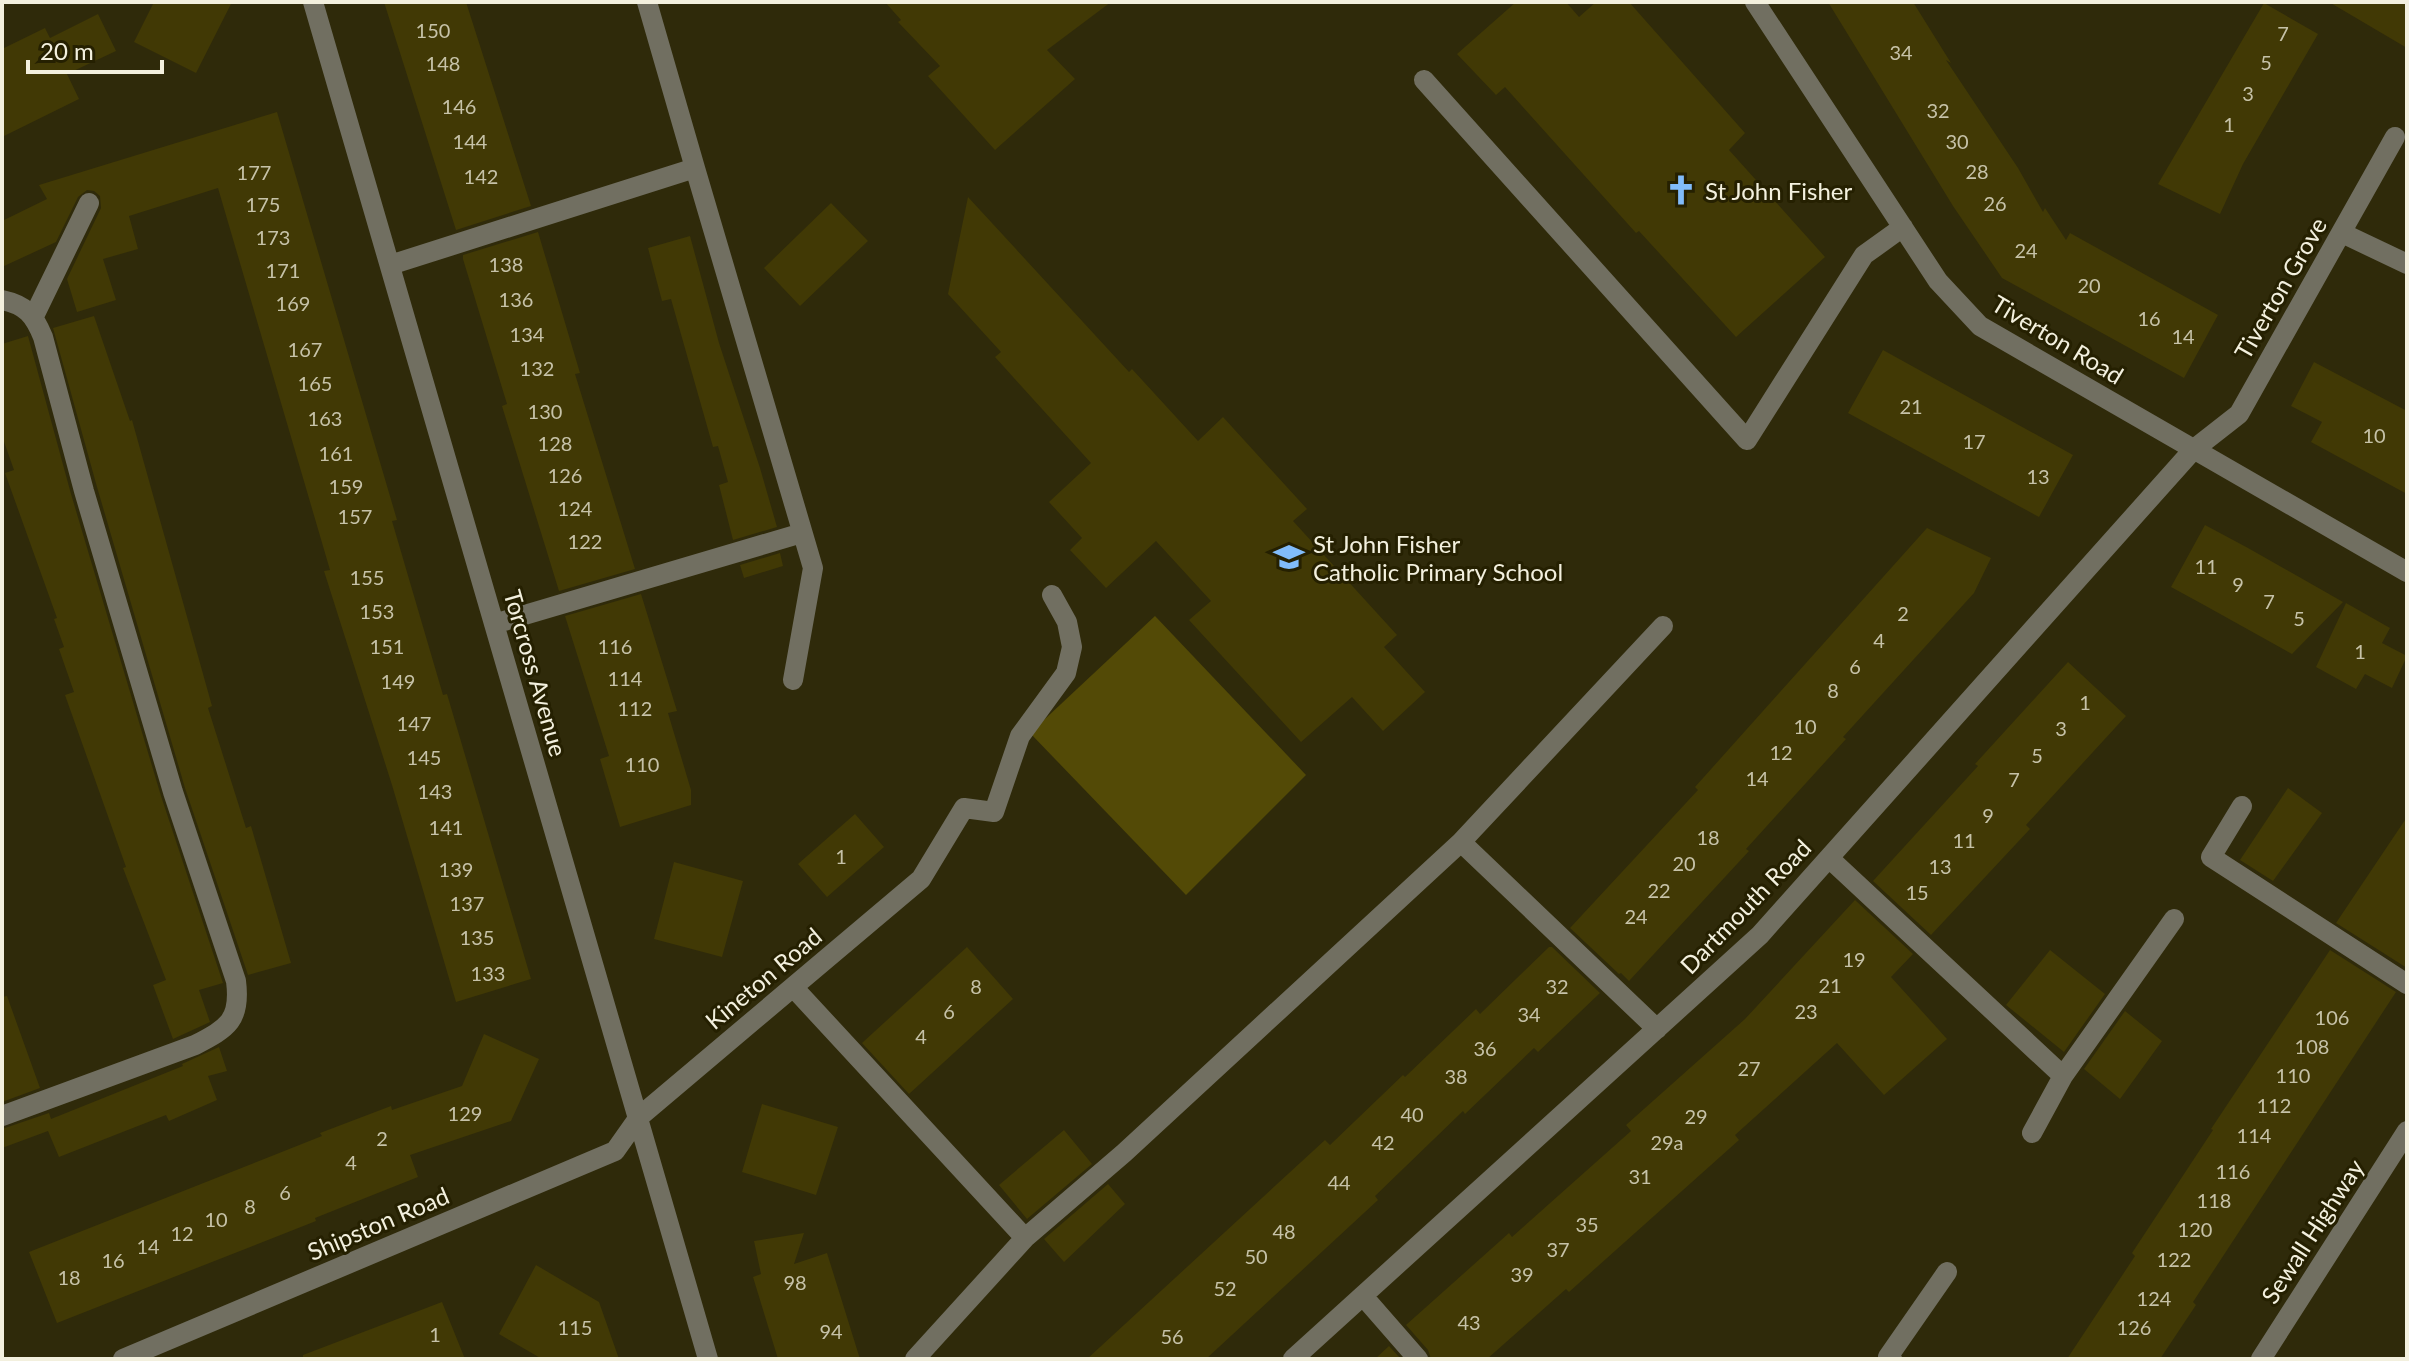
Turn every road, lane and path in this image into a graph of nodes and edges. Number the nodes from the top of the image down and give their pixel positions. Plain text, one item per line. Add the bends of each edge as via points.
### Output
1 (313, 2) edge
2 (647, 2) edge
3 (1755, 2) edge
4 (1424, 80) dead end
5 (2395, 137) dead end
6 (695, 168) junction
7 (89, 203) dead end
8 (1903, 227) junction
9 (2342, 233) junction
10 (2407, 264) edge
11 (390, 265) junction
12 (2, 300) edge
13 (34, 316) junction
14 (2193, 450) junction
15 (802, 533) junction
16 (2407, 572) edge
17 (1052, 595) dead end
18 (494, 624) junction
19 (1663, 626) dead end
20 (793, 680) dead end
21 (2242, 806) dead end
22 (1461, 842) junction
23 (1829, 858) junction
24 (2174, 919) dead end
25 (2407, 984) edge
26 (793, 987) junction
27 (1657, 1029) junction
28 (2063, 1076) junction
29 (2, 1116) edge
30 (639, 1117) junction
31 (2032, 1133) dead end
32 (2406, 1134) edge
33 (1025, 1238) junction
34 (1947, 1272) dead end
35 (1363, 1296) junction
36 (703, 1358) edge
37 (1889, 1358) edge
38 (123, 1359) edge
39 (915, 1359) edge
40 (1293, 1359) edge
41 (1418, 1359) edge
42 (2261, 1359) edge

1 - 11 street, Torcross Avenue
2 - 6 street
3 - 8 street, Tiverton Road
4 - 8 street via 1747,440 1864,255
5 - 9 street, Tiverton Grove
6 - 11 street
6 - 15 street
7 - 13 street
8 - 14 street, Tiverton Road via 1938,281 1980,326
9 - 10 street
9 - 14 street, Tiverton Grove via 2239,414
11 - 18 street, Torcross Avenue
12 - 13 street via 20,304
13 - 29 street via 239,1004 219,1032 195,1045
14 - 16 street, Tiverton Road
14 - 23 street, Dartmouth Road
15 - 18 street
15 - 20 street via 813,568
17 - 26 street, Kineton Road via 1067,622 1072,647 1066,673 1020,736 994,812 964,808 921,879
18 - 30 street, Torcross Avenue
19 - 22 street
21 - 25 street via 2211,857
22 - 27 street
22 - 33 street
23 - 27 street, Dartmouth Road via 1760,935
23 - 28 street
24 - 28 street
26 - 30 street, Kineton Road
26 - 33 street
27 - 35 street, Dartmouth Road
28 - 31 street
30 - 36 street, Torcross Avenue
30 - 38 street, Shipston Road via 615,1151
32 - 42 street, Sewall Highway
33 - 39 street
34 - 37 street
35 - 40 street, Dartmouth Road
35 - 41 street

